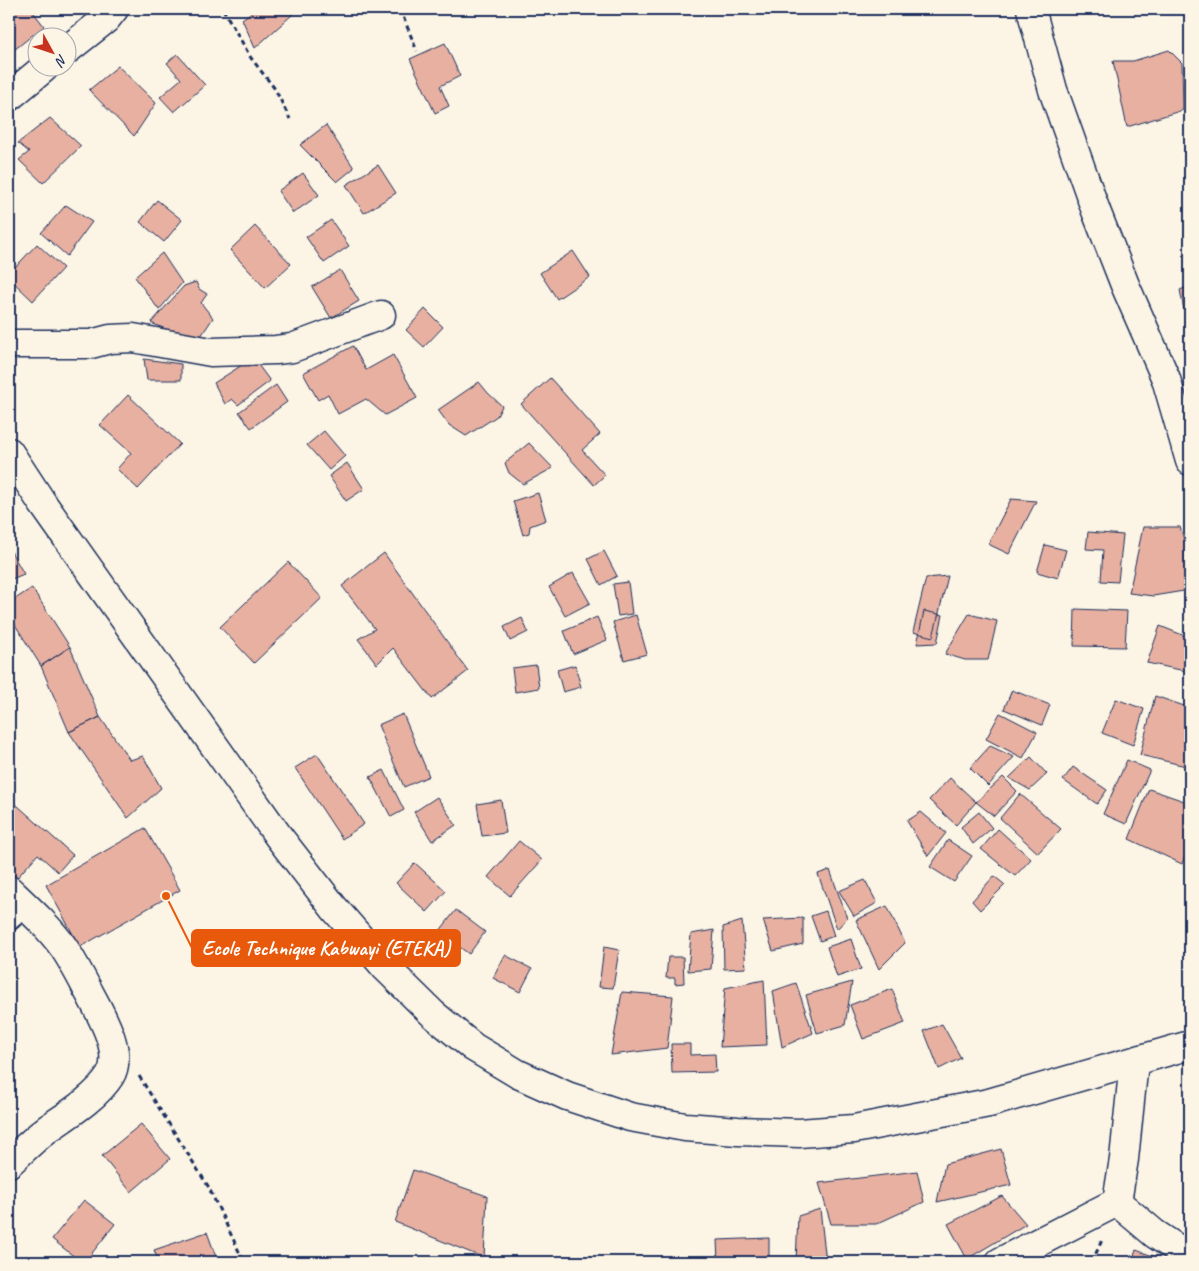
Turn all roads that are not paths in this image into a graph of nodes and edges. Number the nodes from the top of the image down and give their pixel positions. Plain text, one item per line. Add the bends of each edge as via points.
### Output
1 (114, 9) edge
2 (1031, 9) edge
3 (78, 41) edge
4 (32, 78) edge
5 (9, 96) edge
6 (381, 315) dead end
7 (9, 344) edge
8 (9, 452) edge
9 (1190, 461) edge
10 (15, 907) edge
11 (1190, 1045) edge
12 (1134, 1062) junction
13 (9, 1163) edge
14 (1117, 1202) junction
15 (1190, 1257) edge
16 (1000, 1262) edge

1 - 3 main road
2 - 9 main road via 1057,100 1096,211 1166,378
4 - 5 main road
6 - 7 main road via 292,348 276,350 210,352 133,338 91,344
8 - 12 main road via 279,837 334,908 386,968 432,1014 473,1046 518,1074 567,1096 630,1117 684,1127 799,1133 854,1129 988,1103
10 - 13 main road via 35,914 78,970 106,1024 114,1049 114,1064 110,1076 94,1094 43,1132
11 - 12 main road
12 - 14 main road
14 - 15 main road via 1154,1234
14 - 16 main road

